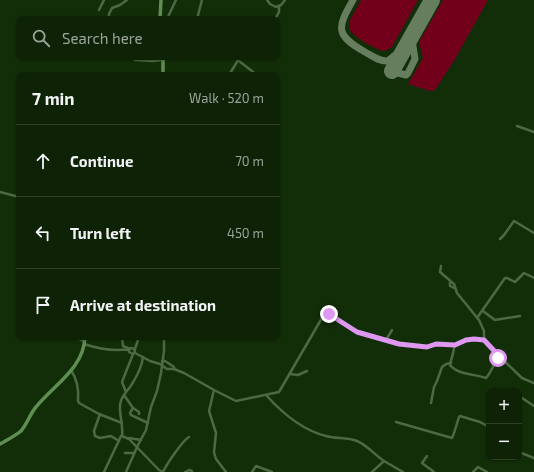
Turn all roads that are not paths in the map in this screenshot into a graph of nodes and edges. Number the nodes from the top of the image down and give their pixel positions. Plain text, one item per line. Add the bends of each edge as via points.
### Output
1 (104, 0) edge
2 (127, 0) edge
3 (161, 0) edge
4 (176, 0) edge
5 (202, 0) edge
6 (267, 0) edge
7 (285, 0) edge
8 (278, 6) junction
9 (99, 10) dead end
10 (109, 16) edge
11 (160, 16) edge
12 (168, 16) edge
13 (198, 16) edge
14 (277, 16) edge
15 (135, 60) dead end
16 (158, 60) edge
17 (163, 60) edge
18 (239, 61) joint
19 (163, 72) edge
20 (231, 72) edge
21 (253, 72) edge
22 (517, 126) dead end
23 (534, 132) edge
24 (0, 192) edge
25 (16, 197) edge
26 (534, 233) edge
27 (500, 239) dead end
28 (441, 266) dead end
29 (534, 278) edge
30 (483, 311) junction
31 (520, 316) dead end
32 (477, 318) junction
33 (392, 330) dead end
34 (122, 340) edge
35 (138, 340) edge
36 (164, 340) edge
37 (386, 340) junction
38 (484, 340) junction
39 (85, 341) edge
40 (455, 345) junction
41 (129, 350) junction
42 (134, 352) junction
43 (143, 357) junction
44 (500, 357) junction
45 (162, 361) junction
46 (451, 363) junction
47 (161, 366) junction
48 (174, 369) junction
49 (71, 370) junction
50 (307, 371) dead end
51 (290, 374) junction
52 (534, 383) edge
53 (214, 390) junction
54 (125, 394) junction
55 (266, 395) junction
56 (522, 398) edge
57 (431, 403) dead end
58 (534, 406) edge
59 (133, 408) junction
60 (100, 414) junction
61 (139, 414) dead end
62 (396, 422) dead end
63 (148, 423) junction
64 (122, 424) junction
65 (486, 425) edge
66 (121, 436) junction
67 (189, 437) dead end
68 (127, 438) junction
69 (141, 440) junction
70 (119, 441) junction
71 (0, 444) edge
72 (136, 448) junction
73 (125, 453) dead end
74 (134, 453) junction
75 (522, 453) edge
76 (427, 456) dead end
77 (534, 458) edge
78 (384, 461) junction
79 (192, 471) dead end
80 (104, 472) edge
81 (126, 472) edge
82 (163, 472) edge
83 (185, 472) edge
84 (226, 472) edge
85 (252, 472) edge
86 (272, 472) edge
87 (372, 472) edge
88 (403, 472) edge
89 (434, 472) edge
90 (473, 472) edge
91 (487, 472) edge

1 - 9 street
2 - 10 street via 112,8
3 - 11 street
4 - 12 street
5 - 13 street
6 - 8 street via 270,4
7 - 8 street
8 - 14 street
15 - 16 street
17 - 19 street
18 - 20 street
18 - 21 street
22 - 23 street
24 - 25 street
26 - 27 street via 514,221
28 - 32 street via 440,272 450,281 450,286
29 - 30 street via 524,273 515,282 505,278
30 - 31 street via 495,320
30 - 32 street
32 - 38 street via 484,331
33 - 37 street
34 - 41 street via 123,346
35 - 42 street
36 - 45 street
37 - 40 street via 427,347 436,344
37 - 51 street via 357,332 326,311
38 - 40 street via 471,339
38 - 44 street
39 - 41 street via 102,350
39 - 49 street via 79,359
40 - 46 street
41 - 42 street
41 - 42 street
42 - 43 street
42 - 54 street via 122,382
43 - 47 street
43 - 54 street via 137,376
44 - 46 street via 486,378 454,369
44 - 52 street via 522,378
45 - 47 street
45 - 48 street
46 - 57 street via 442,367
47 - 48 street
47 - 63 street
48 - 53 street
49 - 60 street via 78,388 78,401
49 - 71 street via 36,408 21,430
50 - 51 street via 298,375
51 - 55 street via 279,392
53 - 55 street via 236,401
53 - 84 street via 209,411 216,433 214,452
54 - 59 street
54 - 64 street via 119,408
55 - 78 street via 286,415 308,430 326,436 355,440
56 - 58 street
59 - 61 street
59 - 63 street via 131,415
60 - 64 street
60 - 70 street via 94,431 95,436 111,436
62 - 65 street via 452,438 460,416
63 - 69 street
64 - 66 street
66 - 68 street
66 - 70 street
67 - 82 street via 179,447
68 - 69 street
68 - 72 street
69 - 72 street
70 - 80 street
72 - 74 street
72 - 82 street
73 - 74 street
74 - 81 street
75 - 77 street
76 - 89 street via 422,463
78 - 87 street
78 - 88 street
79 - 83 street
85 - 86 street via 256,466
90 - 91 street via 478,467

